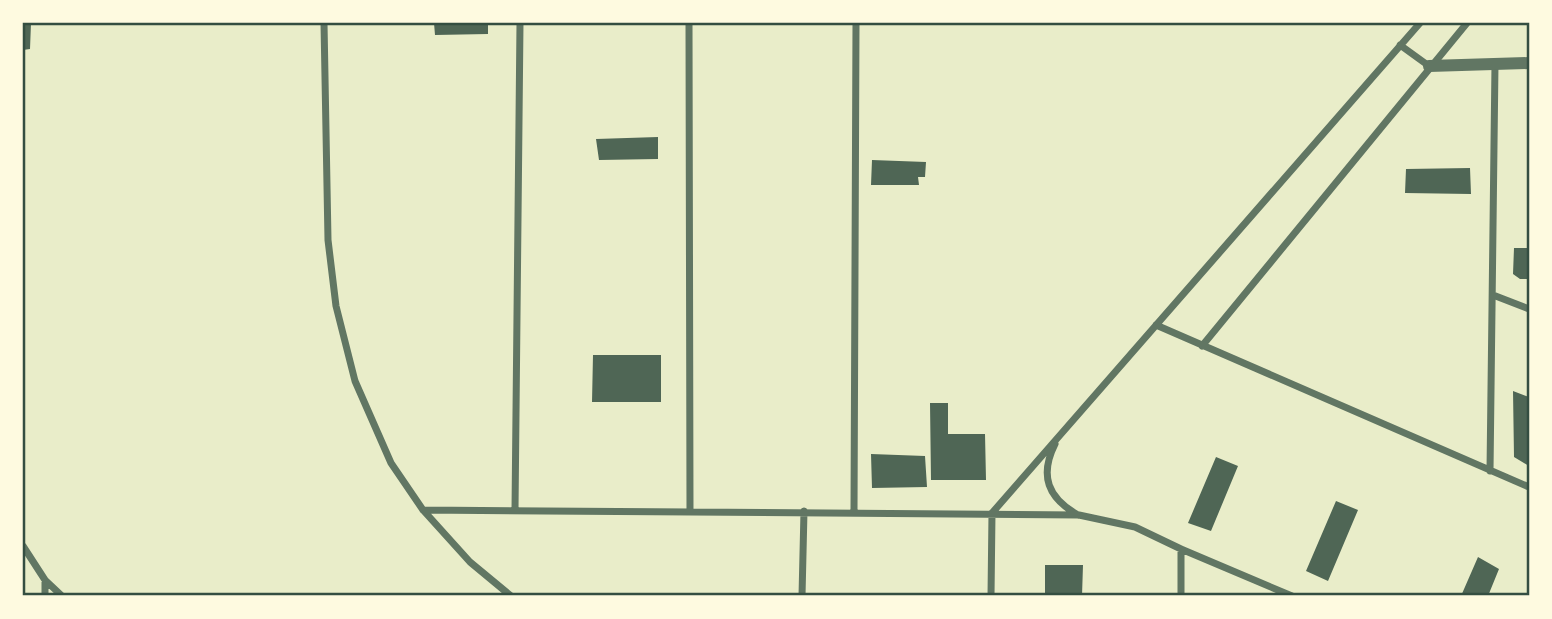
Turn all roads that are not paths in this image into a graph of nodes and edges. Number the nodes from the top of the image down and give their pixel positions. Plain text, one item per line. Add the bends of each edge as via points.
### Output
1 (324, 23) edge
2 (520, 23) edge
3 (689, 23) edge
4 (856, 23) edge
5 (1420, 23) edge
6 (1467, 23) edge
7 (1400, 45) junction
8 (1529, 63) edge
9 (1495, 64) junction
10 (1429, 66) junction
11 (1493, 295) junction
12 (1529, 309) edge
13 (1156, 325) junction
14 (1202, 346) junction
15 (1059, 435) junction
16 (1490, 471) junction
17 (1529, 487) edge
18 (423, 510) junction
19 (515, 510) junction
20 (690, 511) junction
21 (804, 511) junction
22 (854, 512) junction
23 (992, 513) junction
24 (1079, 515) junction
25 (23, 546) edge
26 (1181, 550) junction
27 (46, 580) junction
28 (46, 596) edge
29 (62, 596) edge
30 (511, 596) edge
31 (803, 596) edge
32 (991, 596) edge
33 (1181, 596) edge
34 (1292, 596) edge

1 - 18 street via 328,240 336,306 355,381 391,463
2 - 19 street
3 - 20 street
4 - 22 street
5 - 7 street
6 - 10 street
7 - 10 street
7 - 13 street
8 - 9 street
9 - 10 street
9 - 11 street
10 - 14 street
11 - 12 street
11 - 16 street
13 - 14 street
13 - 15 street
14 - 16 street
15 - 23 street
15 - 24 street via 1049,455 1048,481 1063,506
16 - 17 street
18 - 19 street
18 - 30 street via 470,562
19 - 20 street
20 - 21 street
21 - 22 street
21 - 31 street
22 - 23 street
23 - 24 street
23 - 32 street
24 - 26 street via 1135,527
25 - 27 street
26 - 33 street
26 - 34 street
27 - 28 street
27 - 29 street

